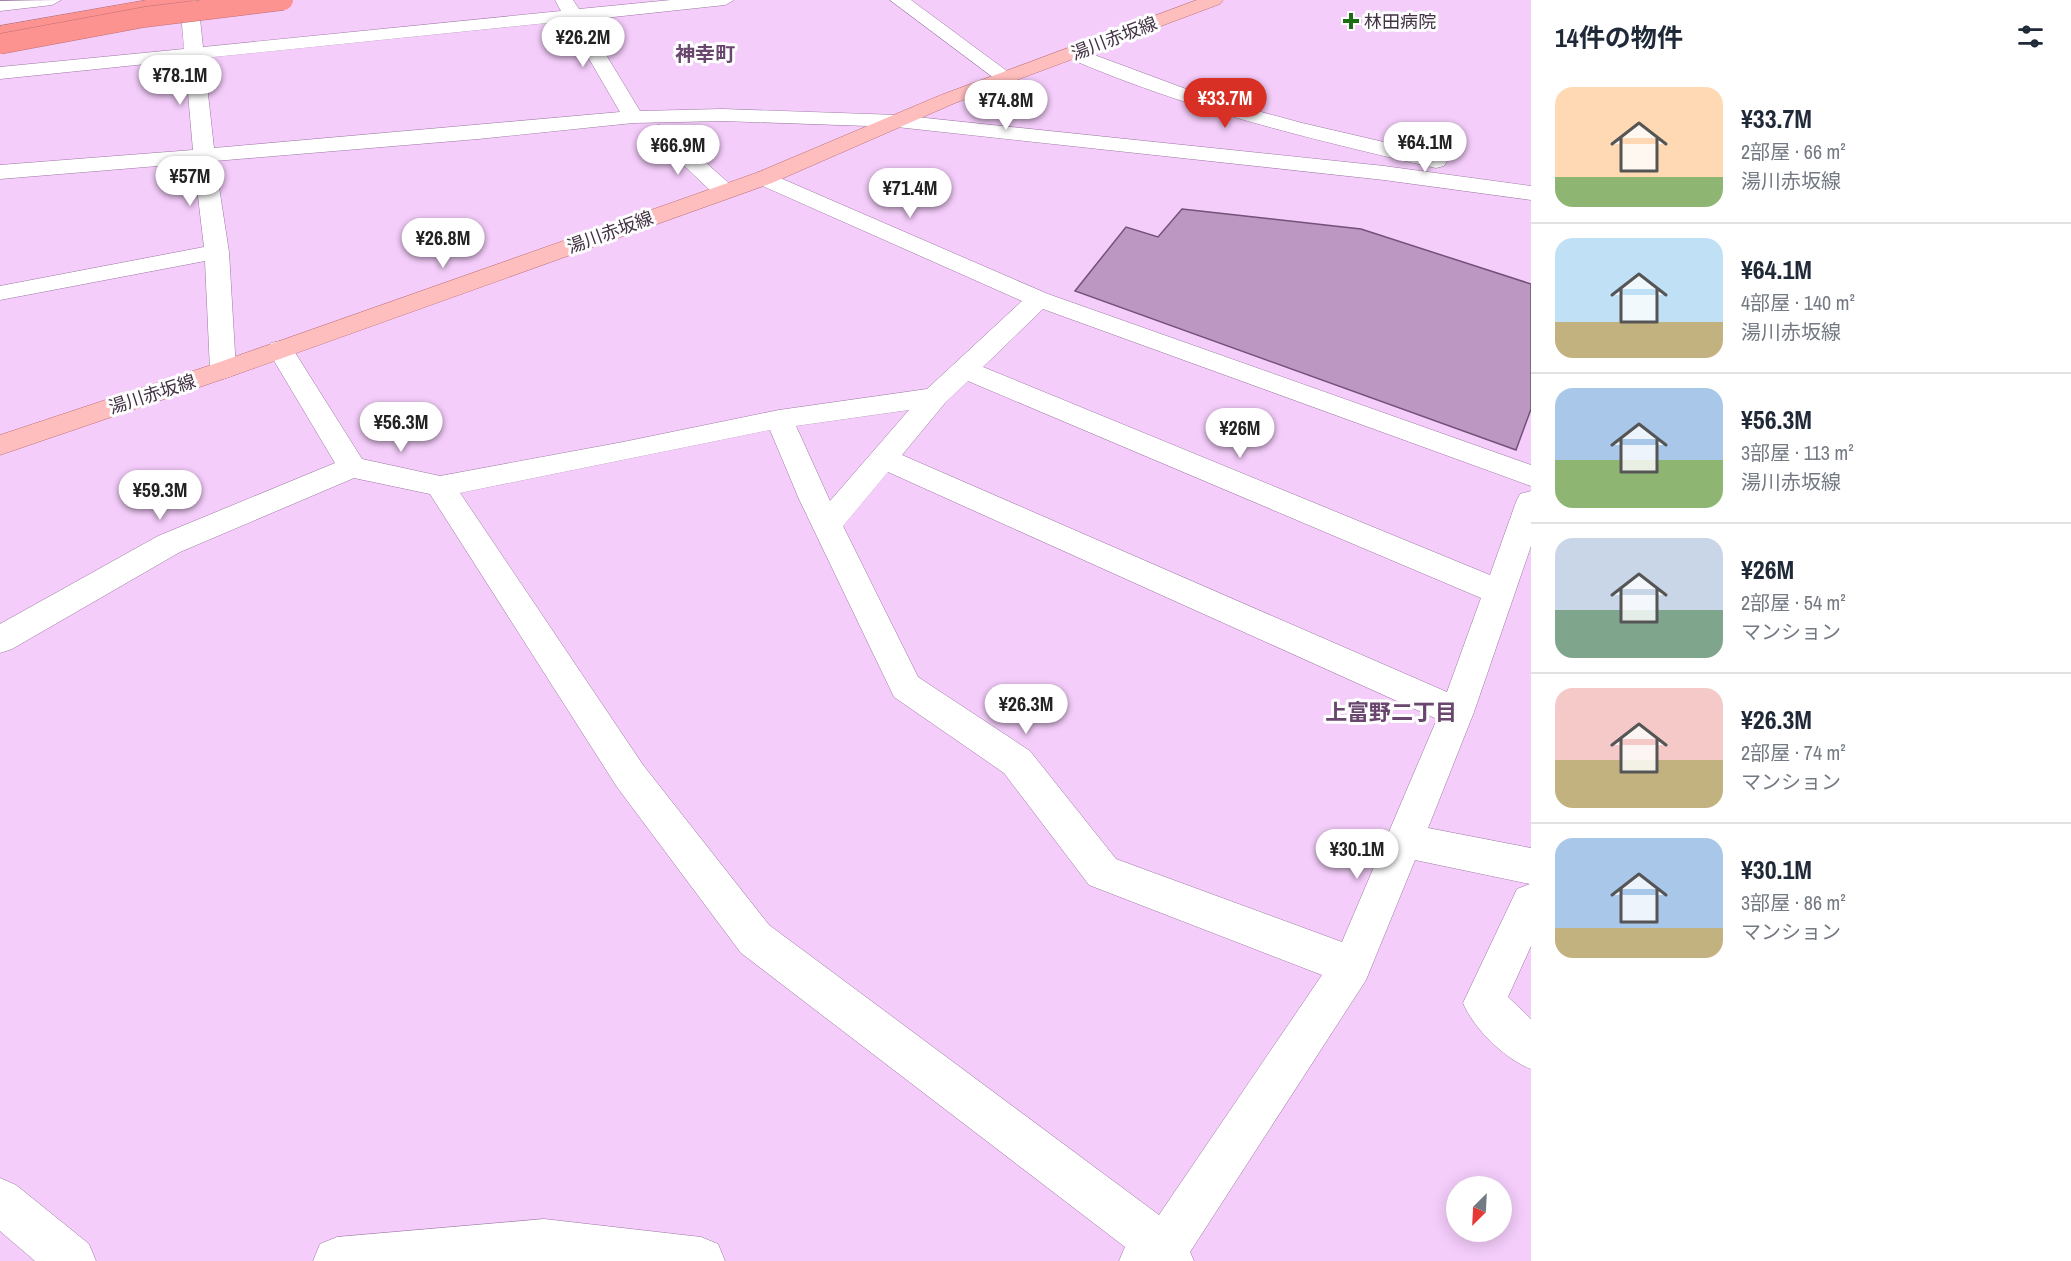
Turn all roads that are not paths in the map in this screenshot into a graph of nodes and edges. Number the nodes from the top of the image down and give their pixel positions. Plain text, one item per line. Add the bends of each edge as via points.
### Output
1 (52, 0) edge
2 (187, 0) edge
3 (283, 0) edge
4 (725, 0) edge
5 (899, 0) edge
6 (1214, 0) edge
7 (0, 6) edge
8 (569, 7) edge
9 (0, 32) edge
10 (0, 44) edge
11 (195, 52) junction
12 (1073, 53) junction
13 (0, 73) edge
14 (1005, 77) junction
15 (633, 117) junction
16 (897, 121) junction
17 (659, 131) junction
18 (478, 133) junction
19 (864, 137) junction
20 (1394, 152) junction
21 (204, 157) junction
22 (0, 172) edge
23 (1384, 173) junction
24 (1531, 177) edge
25 (764, 178) junction
26 (724, 191) junction
27 (1531, 193) edge
28 (1531, 199) edge
29 (217, 252) junction
30 (0, 293) edge
31 (1039, 299) junction
32 (280, 349) junction
33 (964, 369) junction
34 (223, 370) junction
35 (935, 397) junction
36 (779, 418) junction
37 (0, 445) edge
38 (883, 458) junction
39 (352, 467) junction
40 (1531, 476) edge
41 (440, 486) junction
42 (1531, 502) edge
43 (826, 524) junction
44 (1499, 592) junction
45 (0, 640) edge
46 (1457, 712) junction
47 (1404, 840) junction
48 (1531, 866) edge
49 (1531, 902) edge
50 (1352, 966) junction
51 (1531, 1048) edge
52 (0, 1201) edge
53 (1159, 1257) edge
54 (72, 1261) edge
55 (337, 1261) edge
56 (701, 1261) edge

1 - 7 street
2 - 9 highway
2 - 11 street
3 - 10 highway, bridge via 145,17
4 - 8 street
5 - 14 street
6 - 12 main road, 湯川赤坂線
8 - 11 street
8 - 15 street
11 - 13 street
11 - 21 street
12 - 14 main road, 湯川赤坂線
12 - 20 street via 1150,84 1255,118
14 - 16 main road, 湯川赤坂線
15 - 16 street via 722,115
15 - 18 street
16 - 19 main road, 湯川赤坂線
16 - 23 street
17 - 18 street
17 - 19 street
17 - 26 street
18 - 21 street
19 - 25 main road, 湯川赤坂線
19 - 28 street via 1259,178
20 - 23 street via 1406,162 1406,167
20 - 24 street
21 - 22 street
21 - 29 street
23 - 27 street
25 - 26 main road, 湯川赤坂線
25 - 31 street
26 - 32 main road, 湯川赤坂線
29 - 30 street
29 - 34 street
31 - 33 street
31 - 40 street
32 - 34 main road, 湯川赤坂線
32 - 39 street
33 - 35 street
33 - 44 street
34 - 37 main road, 湯川赤坂線
35 - 36 street
35 - 38 street
36 - 41 street
36 - 43 street
38 - 43 street
38 - 46 street
39 - 41 street
39 - 45 street via 169,544
41 - 53 street via 630,776 755,939
42 - 44 street
43 - 50 street via 906,687 1017,762 1104,872
44 - 46 street
46 - 47 street
47 - 48 street
47 - 50 street
49 - 51 street via 1484,1003
50 - 53 street
52 - 54 street
55 - 56 street via 544,1243

